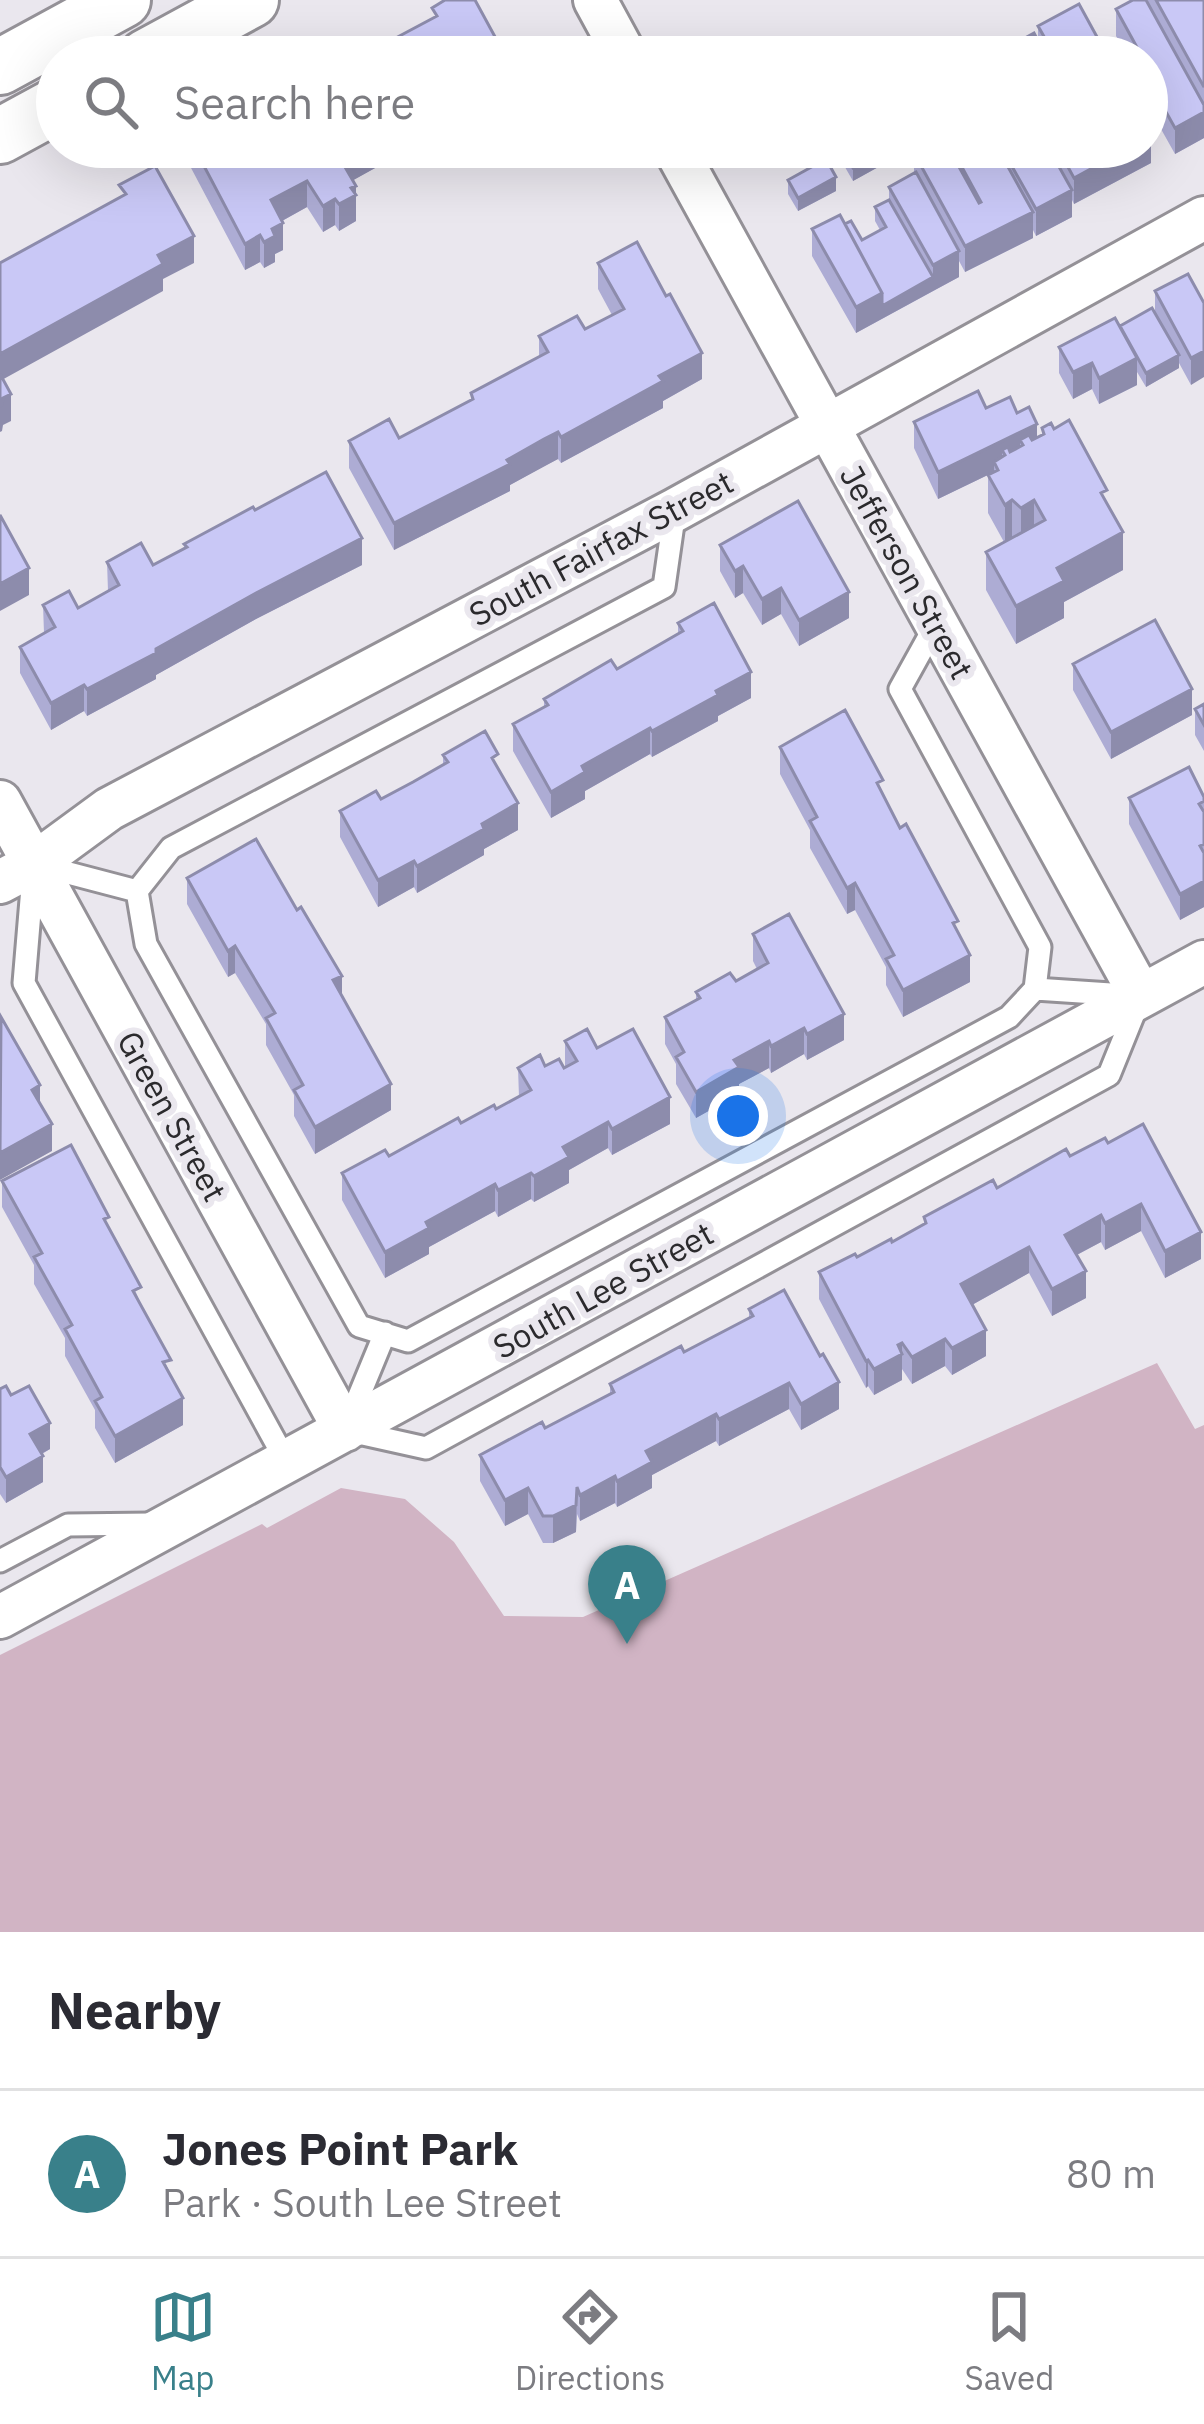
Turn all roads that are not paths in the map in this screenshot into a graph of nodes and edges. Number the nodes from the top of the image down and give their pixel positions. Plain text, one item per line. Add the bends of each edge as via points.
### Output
1 (123, 0) edge
2 (251, 0) edge
3 (595, 0) edge
4 (57, 36) edge
5 (185, 36) edge
6 (615, 36) edge
7 (36, 47) edge
8 (0, 67) edge
9 (36, 116) edge
10 (0, 136) edge
11 (685, 168) edge
12 (1204, 218) edge
13 (826, 426) junction
14 (675, 510) junction
15 (936, 625) junction
16 (0, 802) edge
17 (17, 873) edge
18 (137, 891) junction
19 (1204, 962) edge
20 (1035, 989) junction
21 (1141, 996) junction
22 (385, 1333) junction
23 (345, 1430) junction
24 (286, 1461) junction
25 (170, 1524) junction
26 (0, 1562) edge
27 (0, 1617) edge

1 - 4 street
2 - 5 street
3 - 6 street
7 - 8 street
9 - 10 street
11 - 13 street, Jefferson Street
12 - 13 street, South Fairfax Street
13 - 14 street, South Fairfax Street
13 - 15 street, Jefferson Street
14 - 17 street, South Fairfax Street via 109,809
14 - 18 lane via 664,587 171,848
15 - 20 lane via 900,689 1040,947
15 - 21 street, Jefferson Street
16 - 17 street, Green Street
17 - 18 lane
17 - 23 street, Green Street
17 - 24 lane via 24,983
18 - 22 lane via 146,944 359,1326
19 - 21 street, South Lee Street
20 - 21 lane
20 - 22 lane via 1009,1017 408,1341
21 - 23 street, South Lee Street
22 - 23 lane
23 - 24 street, South Lee Street
24 - 25 street, South Lee Street
25 - 26 lane via 68,1525
25 - 27 street, South Lee Street

